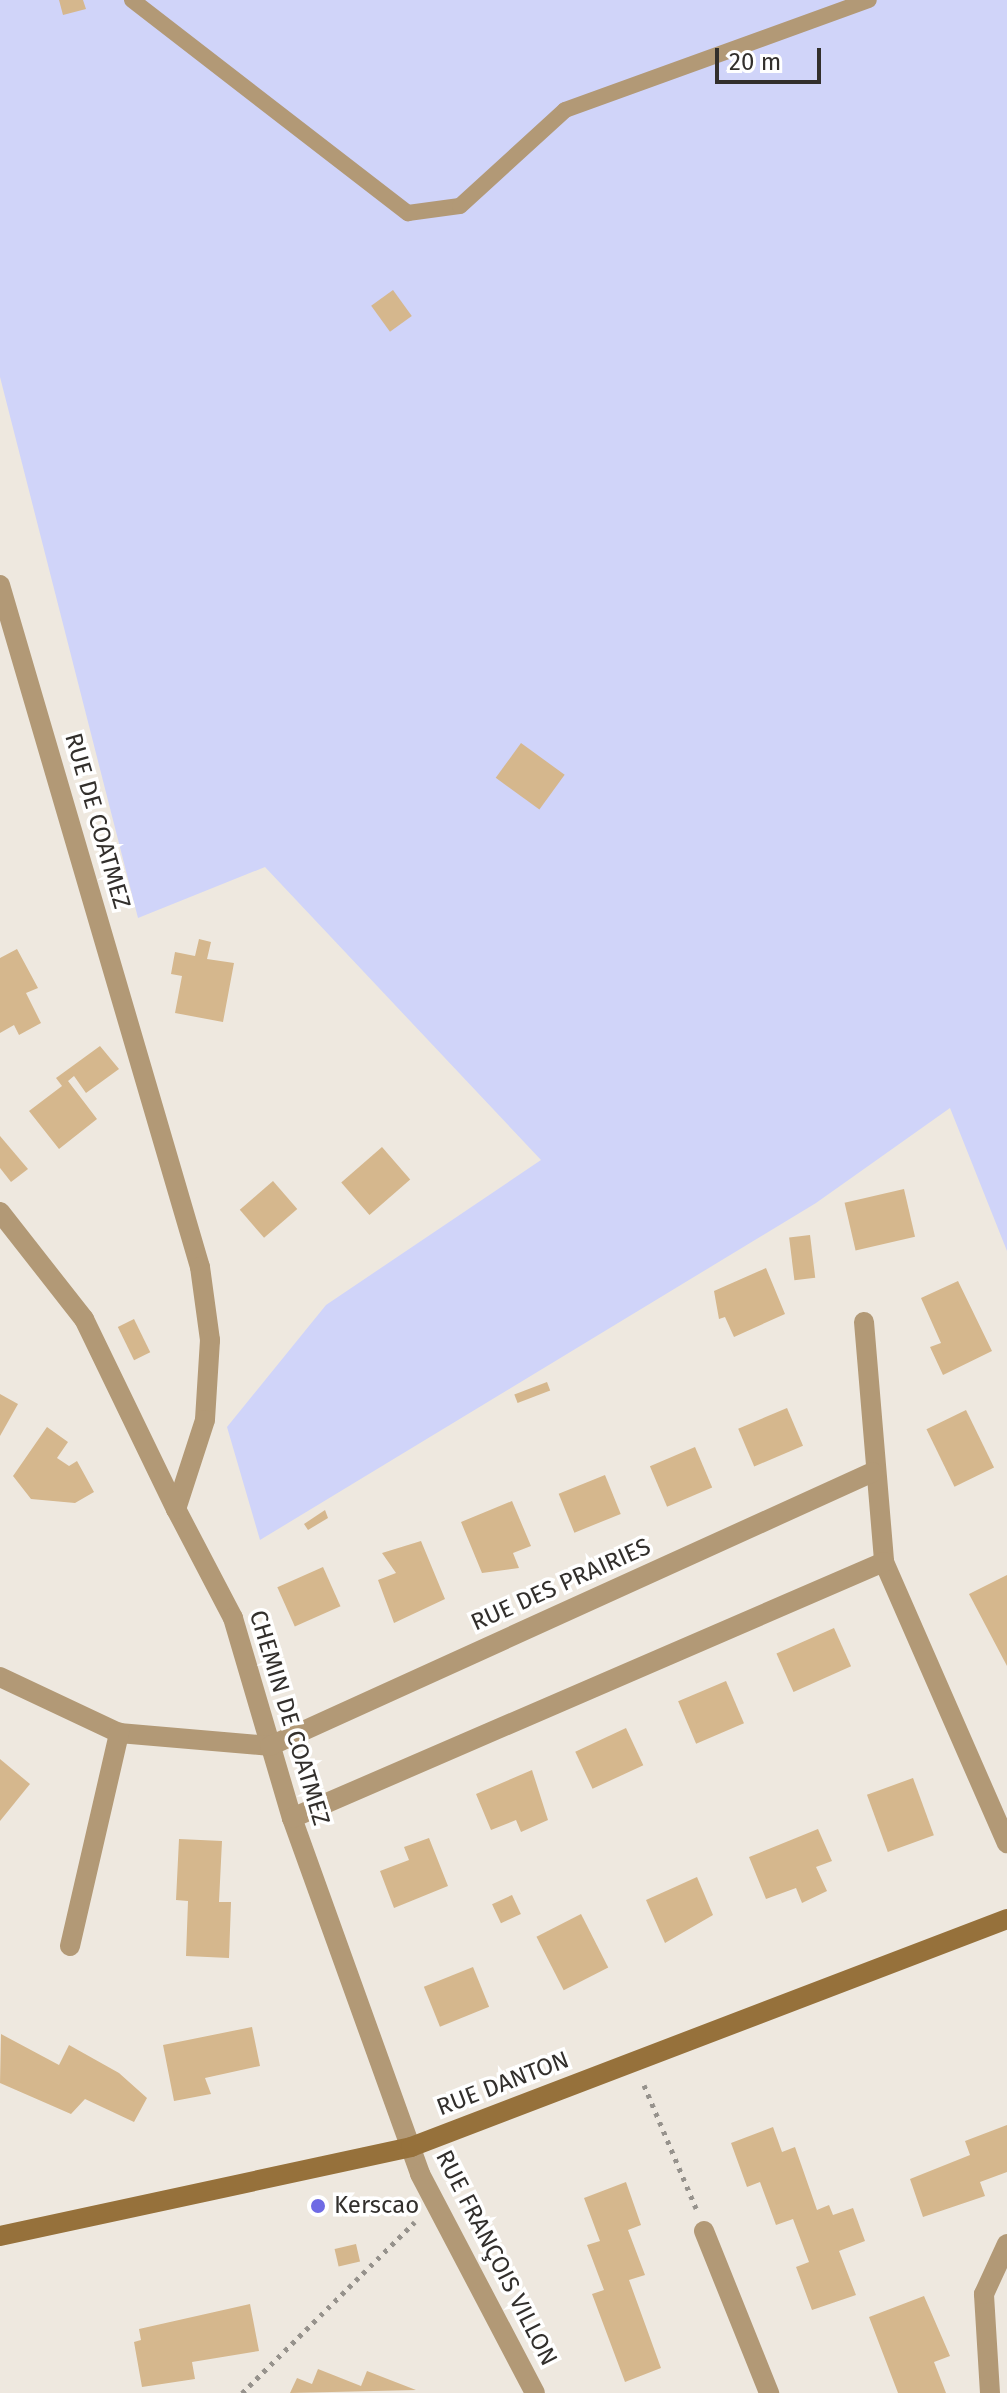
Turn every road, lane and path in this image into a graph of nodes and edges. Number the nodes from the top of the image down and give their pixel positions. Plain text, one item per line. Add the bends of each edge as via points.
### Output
1 (132, 0) edge
2 (869, 0) edge
3 (0, 585) edge
4 (0, 1212) edge
5 (864, 1322) dead end
6 (873, 1472) junction
7 (176, 1509) junction
8 (884, 1562) junction
9 (0, 1677) edge
10 (119, 1733) junction
11 (270, 1746) junction
12 (292, 1818) junction
13 (1007, 1843) edge
14 (1007, 1919) edge
15 (70, 1946) dead end
16 (635, 2062) junction
17 (411, 2147) junction
18 (439, 2203) junction
19 (704, 2231) joint
20 (0, 2236) edge
21 (1007, 2244) edge
22 (242, 2393) edge
23 (535, 2393) edge
24 (769, 2393) edge
25 (990, 2393) edge

1 - 2 lane via 408,213 460,206 565,110
3 - 7 street, RUE DE COATMEZ via 200,1267 210,1340 205,1420
4 - 7 street via 84,1319
5 - 6 street
6 - 8 street
6 - 11 street, RUE DES PRAIRIES
7 - 11 street, CHEMIN DE COATMEZ via 233,1618
8 - 12 street
8 - 13 street
9 - 10 street
10 - 11 street
10 - 15 street
11 - 12 street, CHEMIN DE COATMEZ
12 - 17 street, CHEMIN DE COATMEZ
14 - 16 main road, RUE DANTON
16 - 17 main road, RUE DANTON
16 - 19 path
17 - 18 street, RUE FRANÇOIS VILLON
17 - 20 main road, RUE DANTON
18 - 22 path
18 - 23 street, RUE FRANÇOIS VILLON
19 - 24 street
21 - 25 street via 984,2294

